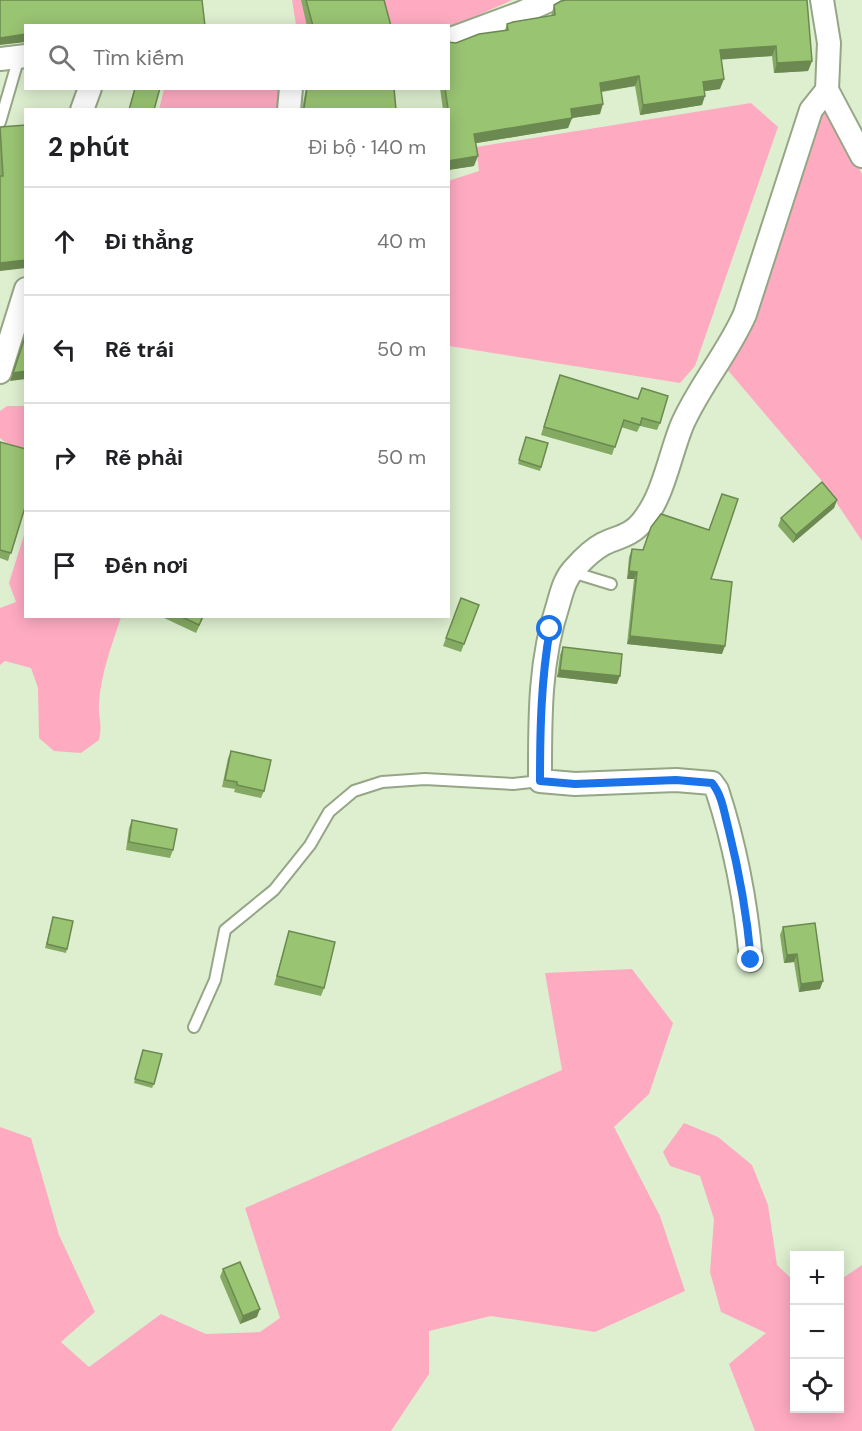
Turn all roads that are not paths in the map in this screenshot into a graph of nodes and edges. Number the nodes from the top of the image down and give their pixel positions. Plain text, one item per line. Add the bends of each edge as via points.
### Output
1 (550, 0) edge
2 (822, 0) edge
3 (450, 39) edge
4 (15, 57) edge
5 (89, 90) edge
6 (291, 90) edge
7 (827, 90) junction
8 (82, 108) edge
9 (289, 108) edge
10 (0, 122) edge
11 (862, 156) edge
12 (24, 295) edge
13 (0, 372) edge
14 (572, 572) junction
15 (611, 584) dead end
16 (540, 781) junction
17 (751, 960) dead end
18 (194, 1027) dead end

1 - 3 street
2 - 7 street via 829,43
4 - 10 lane
5 - 8 street
6 - 9 street
7 - 11 street
7 - 14 street via 812,110 745,314 682,425 655,500 630,534 604,543
12 - 13 street
14 - 15 lane
14 - 16 street via 550,629 543,666
16 - 17 street via 712,783 735,855
16 - 18 lane via 513,784 425,779 382,782 354,791 329,812 310,845 274,890 225,930 215,980

